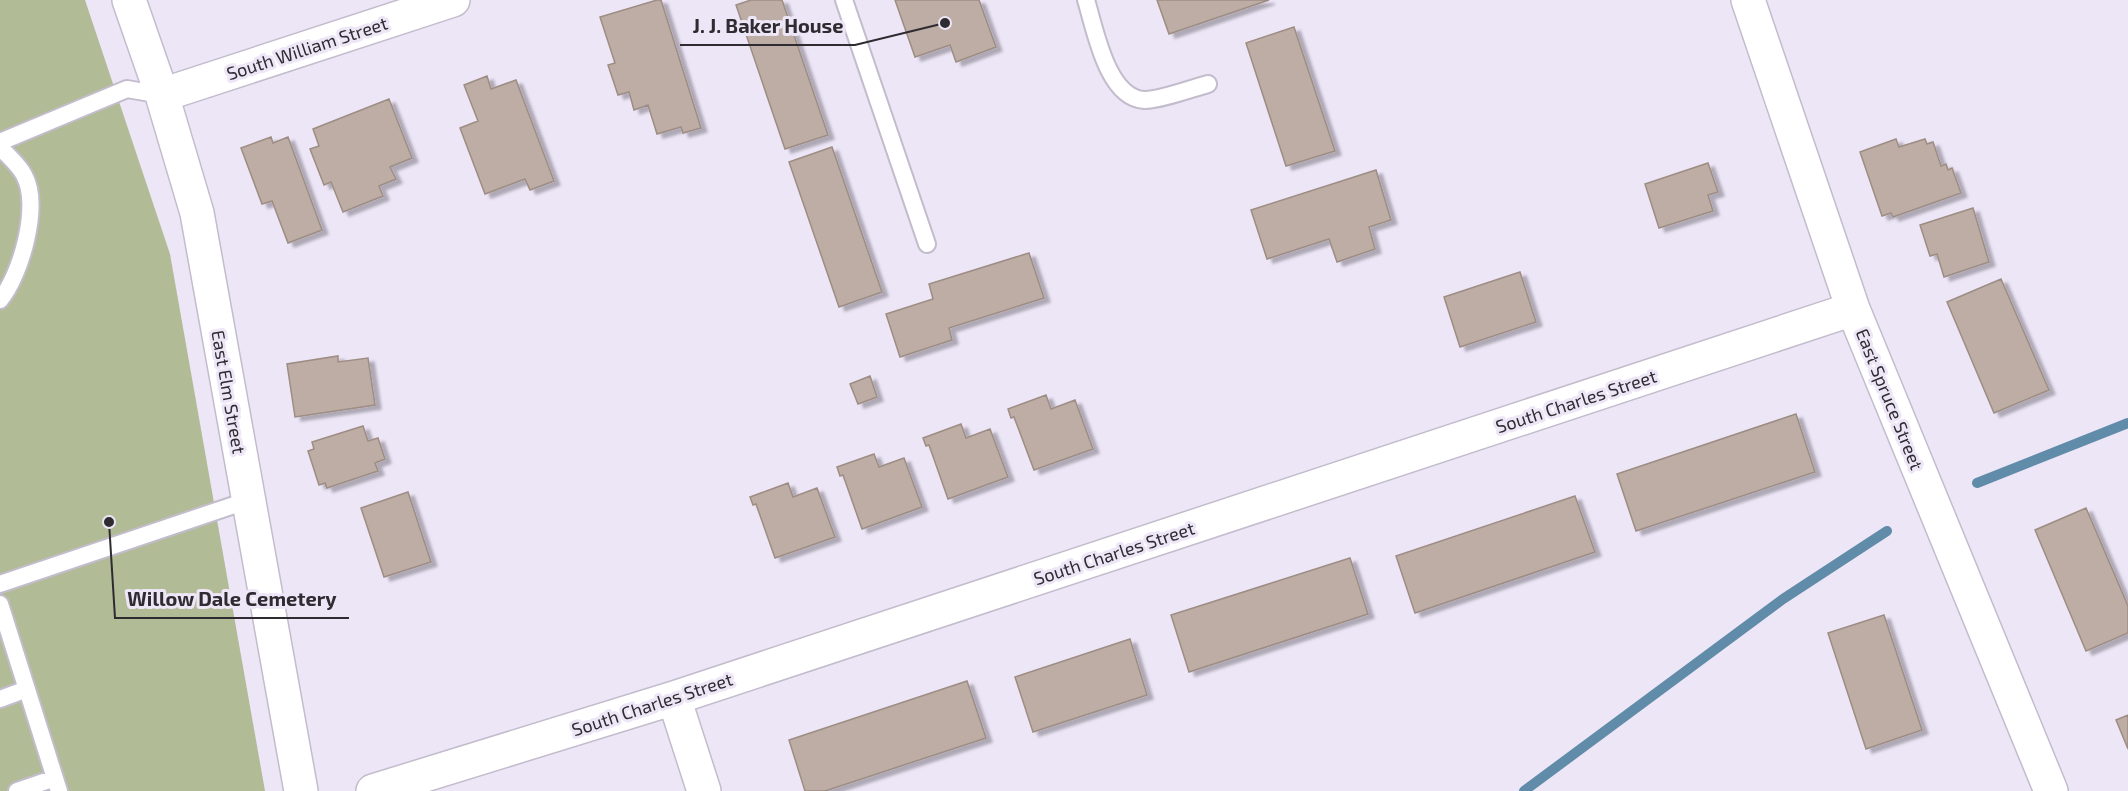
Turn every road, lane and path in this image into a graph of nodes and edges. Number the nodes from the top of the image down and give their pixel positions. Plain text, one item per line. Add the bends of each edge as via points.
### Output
1 (129, 0) edge
2 (453, 0) edge
3 (844, 0) edge
4 (1086, 0) edge
5 (1748, 0) edge
6 (1208, 84) dead end
7 (162, 95) junction
8 (0, 142) edge
9 (0, 147) edge
10 (927, 244) dead end
11 (0, 300) edge
12 (1853, 309) junction
13 (249, 500) junction
14 (0, 584) edge
15 (0, 604) edge
16 (27, 689) junction
17 (674, 698) junction
18 (0, 699) edge
19 (57, 784) edge
20 (17, 791) edge
21 (301, 791) edge
22 (373, 791) edge
23 (704, 791) edge
24 (2051, 791) edge

1 - 7 street, East Elm Street
2 - 7 street, South William Street
3 - 10 lane
4 - 6 lane via 1110,74 1124,93 1144,100
5 - 12 street, East Spruce Street
7 - 8 lane via 127,89
7 - 13 street, East Elm Street via 197,213
9 - 11 lane via 25,176 31,206 21,261
12 - 17 street, South Charles Street
12 - 24 street, East Spruce Street
13 - 14 lane
13 - 21 street, East Elm Street
15 - 16 lane
16 - 18 lane
16 - 19 lane
17 - 22 street, South Charles Street
17 - 23 street
19 - 20 lane

